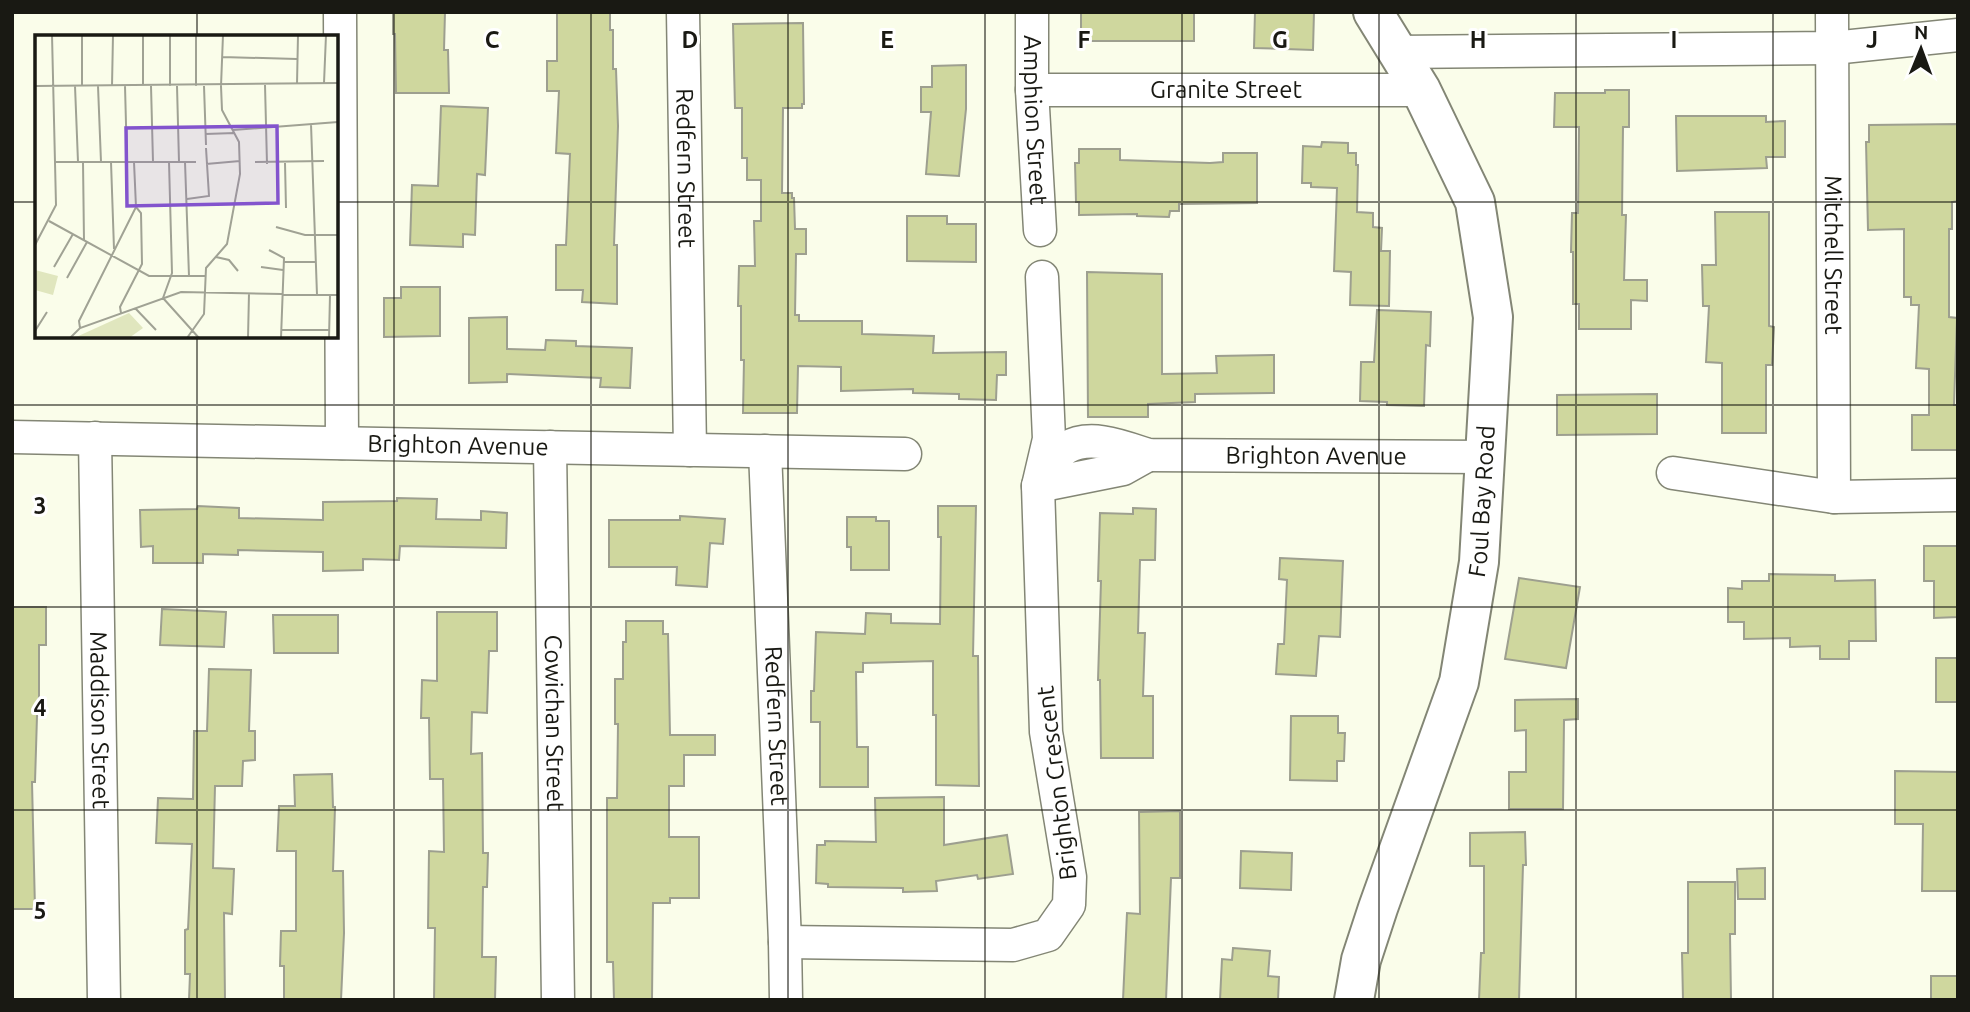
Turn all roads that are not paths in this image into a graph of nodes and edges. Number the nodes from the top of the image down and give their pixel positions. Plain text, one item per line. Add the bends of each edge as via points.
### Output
1 (340, 12) edge
2 (683, 12) edge
3 (1032, 12) edge
4 (1373, 12) edge
5 (1832, 12) edge
6 (1958, 36) edge
7 (1833, 48) junction
8 (1397, 52) junction
9 (1032, 90) junction
10 (1421, 90) junction
11 (1040, 230) dead end
12 (1042, 277) dead end
13 (12, 437) edge
14 (95, 438) junction
15 (342, 443) junction
16 (550, 447) junction
17 (690, 450) junction
18 (765, 451) junction
19 (905, 454) dead end
20 (1486, 457) junction
21 (1673, 473) dead end
22 (1038, 486) junction
23 (1958, 495) edge
24 (1835, 497) junction
25 (785, 942) junction
26 (104, 1000) edge
27 (558, 1000) edge
28 (786, 1000) edge
29 (1354, 1000) edge

1 - 15 street
2 - 17 street, Redfern Street
3 - 9 street, Amphion Street
4 - 8 street, Foul Bay Road
5 - 7 street, Mitchell Street
6 - 7 street
7 - 8 street
7 - 24 street, Mitchell Street
8 - 10 street, Foul Bay Road
9 - 10 street, Granite Street
9 - 11 street, Amphion Street
10 - 20 street, Foul Bay Road via 1475,202 1493,317
12 - 22 street via 1049,439
13 - 14 street, Brighton Avenue
14 - 15 street, Brighton Avenue
14 - 26 street, Maddison Street
15 - 16 street, Brighton Avenue
16 - 17 street, Brighton Avenue
16 - 27 street, Cowichan Street
17 - 18 street, Brighton Avenue
18 - 19 street, Brighton Avenue
18 - 25 street, Redfern Street
20 - 22 street, Brighton Avenue via 1148,455 1123,469
20 - 29 street, Foul Bay Road via 1479,562 1460,682 1378,908
21 - 24 street
22 - 25 street, Brighton Crescent via 1046,732 1070,877 1069,905 1048,935 1013,945
23 - 24 street
25 - 28 street, Redfern Street

